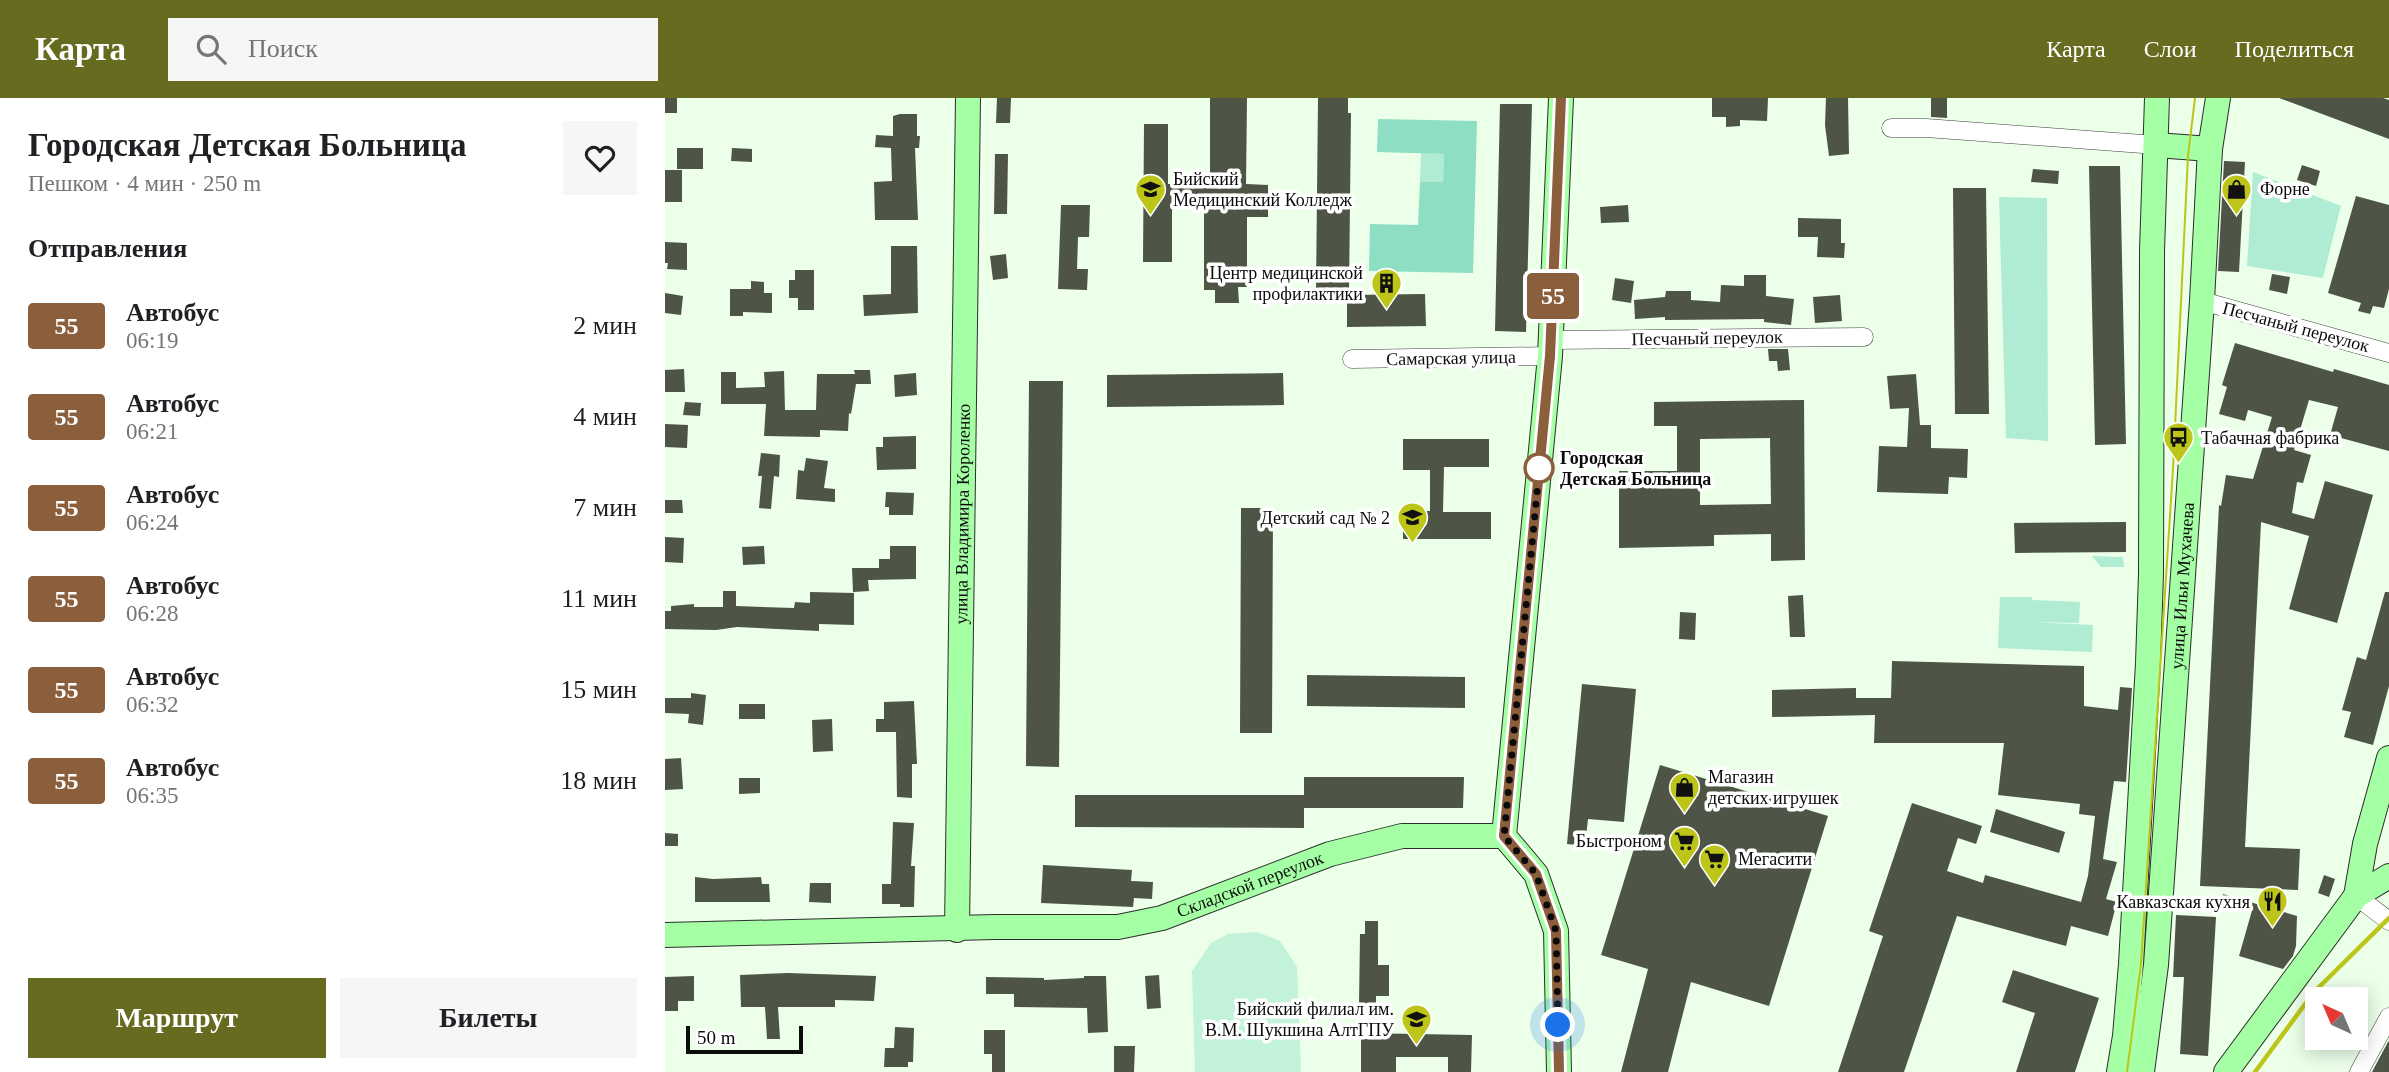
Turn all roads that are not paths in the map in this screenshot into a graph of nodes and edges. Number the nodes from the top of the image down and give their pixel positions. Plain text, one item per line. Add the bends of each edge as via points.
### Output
1 (968, 98) edge
2 (1561, 98) edge
3 (2157, 98) edge
4 (2218, 98) edge
5 (1891, 128) dead end
6 (2156, 145) junction
7 (2210, 149) junction
8 (2202, 301) junction
9 (1864, 337) dead end
10 (1551, 348) junction
11 (2389, 353) edge
12 (1352, 359) dead end
13 (2389, 758) edge
14 (1504, 836) junction
15 (2136, 856) junction
16 (2163, 856) junction
17 (2389, 876) edge
18 (2356, 896) junction
19 (2389, 921) edge
20 (957, 930) junction
21 (665, 936) edge
22 (2389, 1017) edge
23 (1559, 1072) edge
24 (2119, 1072) edge
25 (2141, 1072) edge
26 (2226, 1072) edge
27 (2359, 1072) edge

1 - 20 street, улица Владимира Короленко
2 - 10 street
3 - 6 street, улица Ильи Мухачева
4 - 7 street, улица Ильи Мухачева
5 - 6 street
6 - 7 street
6 - 15 street, улица Ильи Мухачева via 2151,574
7 - 8 street, улица Ильи Мухачева
8 - 11 street, Песчаный переулок
8 - 16 street, улица Ильи Мухачева
9 - 10 street, Песчаный переулок
10 - 12 street, Самарская улица
10 - 14 street
13 - 18 street
14 - 20 street, Складской переулок via 1402,836 1300,864 1140,924
14 - 23 street via 1536,874 1556,931
15 - 16 street
15 - 24 street, улица Ильи Мухачева
16 - 25 street, улица Ильи Мухачева via 2156,965
17 - 18 street
18 - 19 street
18 - 26 street
20 - 21 street, Складской переулок
22 - 27 street

